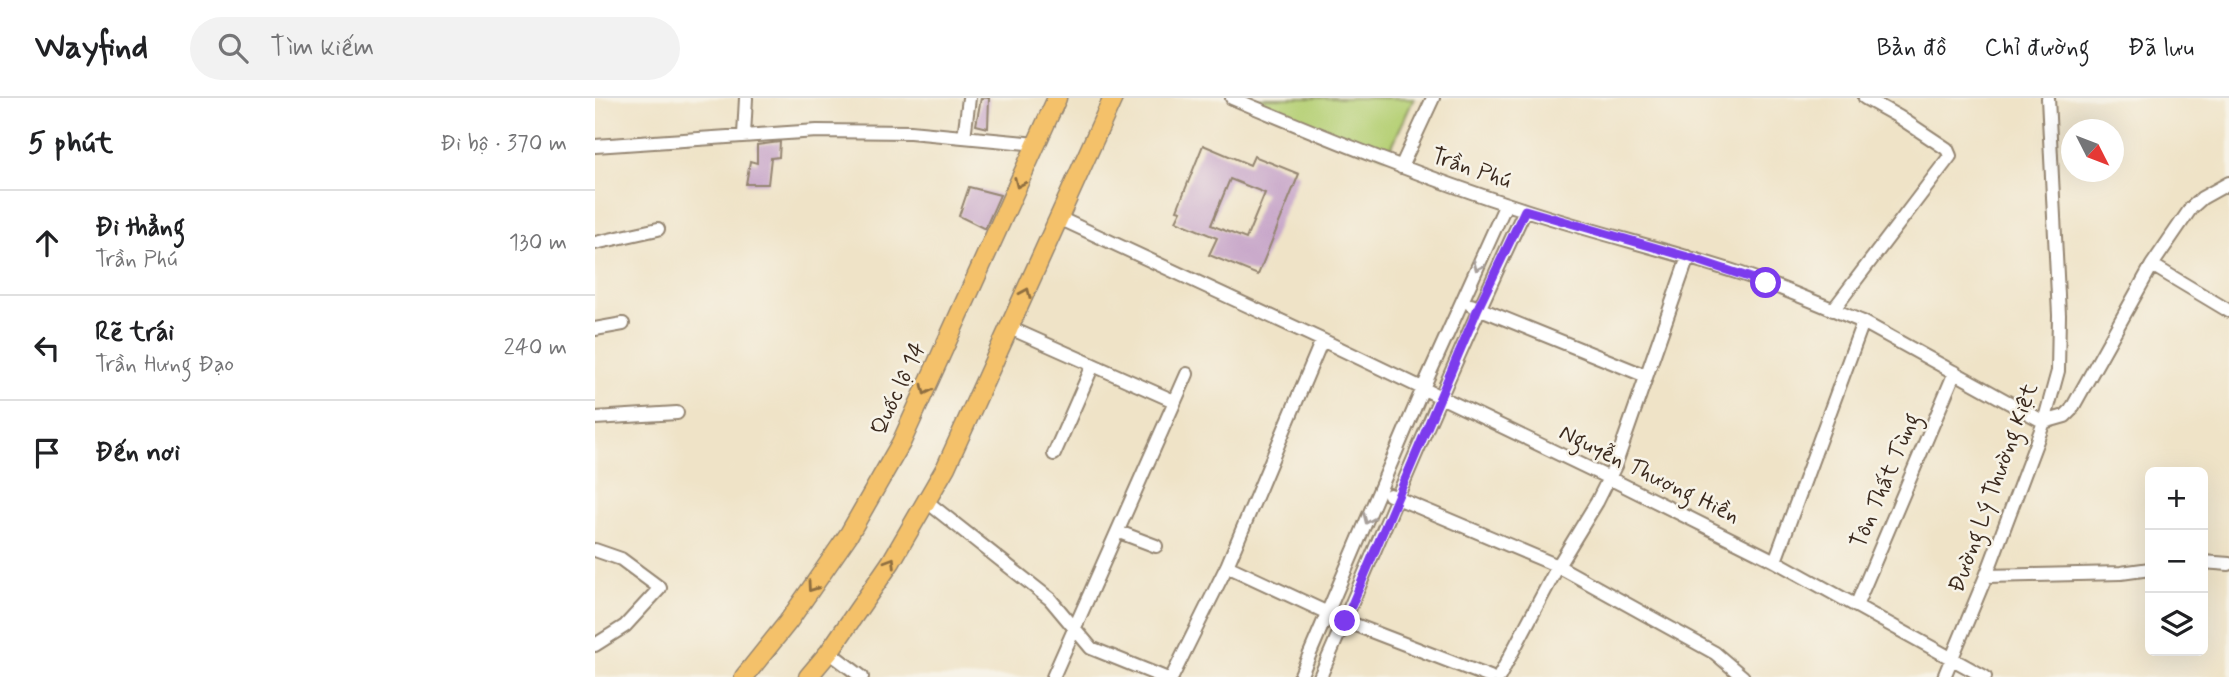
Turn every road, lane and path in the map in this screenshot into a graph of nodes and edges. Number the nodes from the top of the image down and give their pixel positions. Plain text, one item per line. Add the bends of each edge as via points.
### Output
1 (746, 98) edge
2 (969, 98) edge
3 (1057, 98) edge
4 (1112, 98) edge
5 (1232, 98) edge
6 (1433, 98) edge
7 (1865, 98) edge
8 (2048, 98) edge
9 (744, 135) junction
10 (964, 137) junction
11 (1037, 144) junction
12 (595, 146) edge
13 (1401, 167) junction
14 (2229, 183) edge
15 (1507, 204) junction
16 (1525, 210) junction
17 (1059, 218) junction
18 (658, 229) dead end
19 (595, 243) edge
20 (1688, 257) junction
21 (2152, 265) junction
22 (1462, 301) junction
23 (1478, 308) junction
24 (1833, 310) junction
25 (2229, 310) edge
26 (1863, 322) junction
27 (623, 324) dead end
28 (1010, 328) junction
29 (595, 329) edge
30 (1322, 340) junction
31 (1093, 365) junction
32 (1955, 372) junction
33 (1187, 374) dead end
34 (1646, 376) junction
35 (1423, 388) junction
36 (1440, 396) junction
37 (1174, 401) junction
38 (677, 413) dead end
39 (595, 418) edge
40 (2044, 422) junction
41 (1055, 454) dead end
42 (1609, 478) junction
43 (1381, 491) junction
44 (1398, 498) junction
45 (926, 501) junction
46 (1119, 531) junction
47 (1156, 547) dead end
48 (595, 550) edge
49 (1775, 561) junction
50 (2208, 562) edge
51 (2229, 564) edge
52 (1227, 566) junction
53 (1558, 566) junction
54 (2145, 570) edge
55 (1986, 576) junction
56 (1856, 606) junction
57 (1327, 613) junction
58 (1345, 621) junction
59 (1076, 628) junction
60 (595, 645) edge
61 (828, 652) junction
62 (1952, 659) junction
63 (744, 677) edge
64 (808, 677) edge
65 (862, 677) edge
66 (1053, 677) edge
67 (1163, 677) edge
68 (1173, 677) edge
69 (1300, 677) edge
70 (1320, 677) edge
71 (1490, 677) edge
72 (1499, 677) edge
73 (1743, 677) edge
74 (1944, 677) edge
75 (1985, 677) edge

1 - 9 street
2 - 10 street
3 - 11 highway, Quốc lộ 14
4 - 17 highway
5 - 13 street, Trần Phú
6 - 13 street
7 - 24 street via 1947,149 1950,156
8 - 40 street, Đường Lý Thường Kiệt via 2060,346
9 - 10 street via 817,131
9 - 12 street
10 - 11 street
11 -> 63 highway, Quốc lộ 14 via 901,443 849,534
13 - 15 street, Trần Phú
14 - 21 street via 2191,208
15 - 16 street, Trần Phú
15 -> 22 street
16 - 20 street, Trần Phú
16 - 23 street
28 -> 17 highway
17 - 30 street, Nguyễn Thượng Hiền
18 - 19 street
20 - 24 street, Trần Phú
20 - 34 street
21 - 25 street
21 - 40 street via 2071,410
22 - 23 street
22 - 35 street
23 - 34 street
23 - 36 street
24 - 26 street, Trần Phú
26 - 32 street, Trần Phú
26 - 49 street
27 - 29 street
28 - 31 street
28 - 45 highway
30 - 35 street, Nguyễn Thượng Hiền
30 - 52 street
31 - 37 street
31 - 41 street
32 - 40 street, Trần Phú
32 - 56 street, Tôn Thất Tùng
33 - 37 street
34 - 42 street
35 - 36 street, Nguyễn Thượng Hiền
35 - 43 street
36 - 42 street, Nguyễn Thượng Hiền
36 - 44 street
37 - 46 street
38 - 39 street
40 - 55 street, Đường Lý Thường Kiệt
42 - 49 street, Nguyễn Thượng Hiền
42 - 53 street
43 - 44 street
43 -> 57 street
44 - 53 street
44 - 58 street
45 - 59 street via 1050,599
61 -> 45 highway via 891,562
46 - 47 street
46 - 59 street
48 - 60 street via 621,559 660,588 625,626
49 - 56 street, Nguyễn Thượng Hiền
50 - 51 street
52 - 57 street
52 - 68 street
53 - 72 street
53 - 73 street via 1714,653
54 - 55 street
55 - 62 street, Đường Lý Thường Kiệt
56 - 62 street, Nguyễn Thượng Hiền
57 - 58 street
57 - 69 street
58 - 70 street
58 - 71 street
59 - 66 street
59 - 67 street via 1091,648
61 - 64 highway
61 - 65 street
62 - 74 street, Đường Lý Thường Kiệt
62 - 75 street, Nguyễn Thượng Hiền

